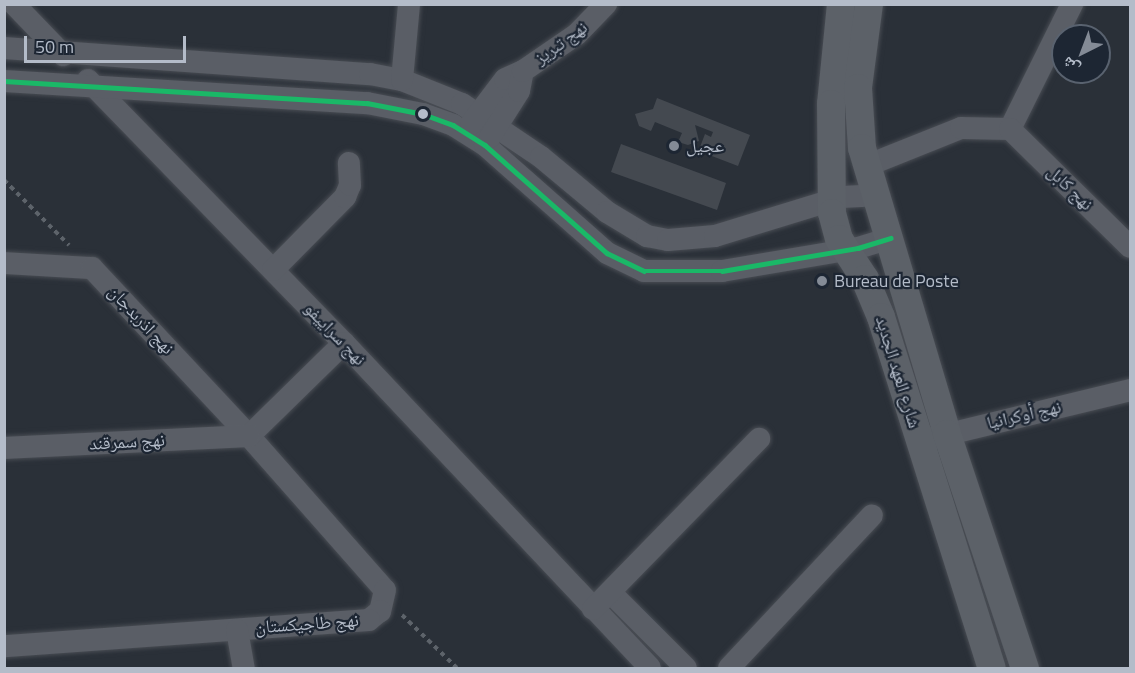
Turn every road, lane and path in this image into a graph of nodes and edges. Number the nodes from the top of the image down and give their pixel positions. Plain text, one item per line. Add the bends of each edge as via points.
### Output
1 (14, 4) edge
2 (409, 4) edge
3 (606, 4) edge
4 (841, 4) edge
5 (869, 4) edge
6 (1072, 4) edge
7 (4, 48) edge
8 (58, 50) junction
9 (523, 71) junction
10 (402, 80) junction
11 (4, 81) edge
12 (93, 85) junction
13 (478, 113) junction
14 (498, 126) junction
15 (1010, 129) junction
16 (465, 132) junction
17 (485, 145) junction
18 (350, 163) dead end
19 (866, 166) junction
20 (4, 180) edge
21 (876, 195) junction
22 (830, 200) junction
23 (890, 238) junction
24 (1131, 247) edge
25 (846, 250) junction
26 (4, 262) edge
27 (92, 268) junction
28 (273, 270) junction
29 (345, 344) junction
30 (1131, 390) edge
31 (947, 434) junction
32 (249, 436) junction
33 (759, 439) dead end
34 (919, 442) junction
35 (4, 448) edge
36 (872, 515) dead end
37 (610, 592) junction
38 (384, 598) junction
39 (593, 609) junction
40 (237, 630) junction
41 (4, 646) edge
42 (244, 669) edge
43 (457, 669) edge
44 (650, 669) edge
45 (686, 669) edge
46 (729, 669) edge
47 (992, 669) edge
48 (1025, 669) edge

1 - 8 street, نهج سراييفو
2 - 10 street
3 - 9 street, نهج تبريز via 577,34
4 - 22 main road, شارع العهد الجديد via 831,104
5 - 19 main road, شارع العهد الجديد via 858,99
6 - 15 street
7 - 8 street
8 - 10 street via 370,74
8 - 12 street, نهج سراييفو
9 - 13 street via 505,79
9 - 14 street, نهج تبريز via 519,91
10 - 13 street
11 - 12 street
12 - 16 street via 367,103 423,114
12 - 28 street, نهج سراييفو
13 - 14 street
13 - 16 street
14 - 17 street, نهج تبريز
14 - 22 street via 607,212 647,236 668,240 715,236
15 - 19 street via 961,128
15 - 24 street, نهج كابل
16 - 17 street
17 - 25 street via 607,253 644,271 722,271
18 - 28 street via 350,185 345,197
19 - 21 main road, شارع العهد الجديد
20 - 27 path
21 - 22 street
21 - 23 main road, شارع العهد الجديد
22 - 25 main road, شارع العهد الجديد via 835,226
23 - 25 street
23 - 31 main road, شارع العهد الجديد
25 - 34 main road, شارع العهد الجديد via 865,279 881,317
26 - 27 street
27 - 32 street, نهج اذربدجان
28 - 29 street, نهج سراييفو
29 - 32 street
29 - 39 street, نهج سراييفو
30 - 31 street, نهج أوكرانيا
31 - 34 street, نهج أوكرانيا
31 - 48 main road, شارع العهد الجديد
32 - 35 street, نهج سمرقند
32 - 38 street via 382,582
33 - 37 street
34 - 47 main road, شارع العهد الجديد
36 - 46 street
37 - 39 street
37 - 45 street
38 - 40 street, نهج طاجيكستان via 380,611 369,620
38 - 43 path
39 - 44 street, نهج سراييفو
40 - 41 street, نهج طاجيكستان
40 - 42 street

